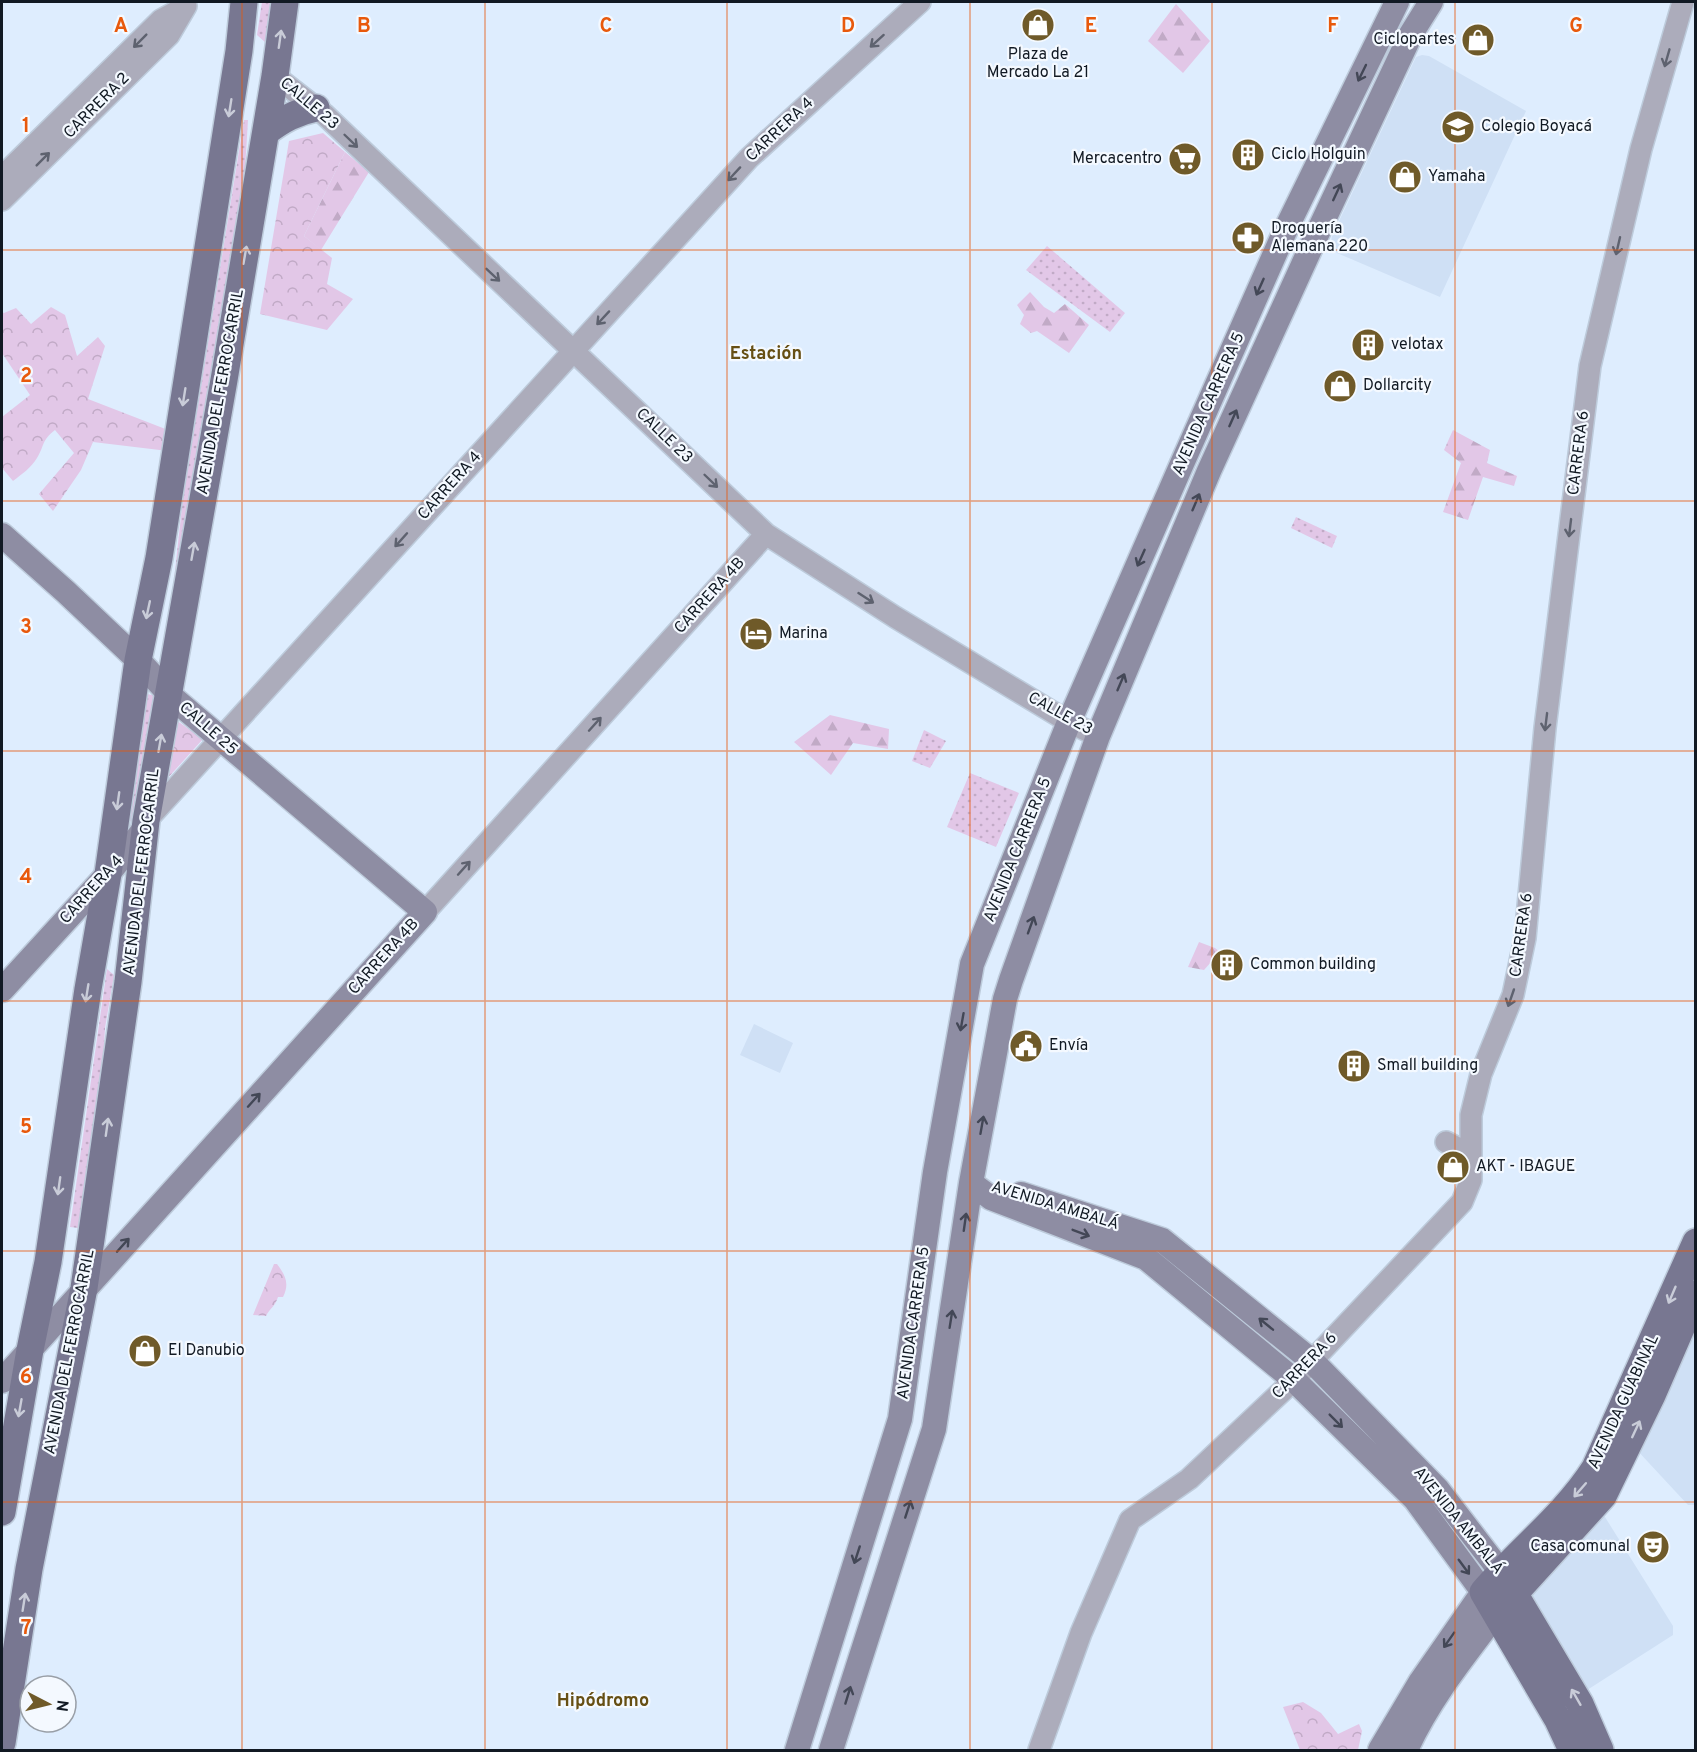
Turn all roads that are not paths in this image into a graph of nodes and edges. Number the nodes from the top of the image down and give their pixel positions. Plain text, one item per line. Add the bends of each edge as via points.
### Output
1 (244, 2) edge
2 (285, 2) edge
3 (920, 2) edge
4 (1397, 2) edge
5 (1431, 2) edge
6 (1683, 2) edge
7 (188, 4) edge
8 (275, 76) junction
9 (316, 108) junction
10 (266, 132) junction
11 (2, 177) edge
12 (2, 200) edge
13 (573, 350) junction
14 (766, 534) junction
15 (2, 535) edge
16 (138, 660) junction
17 (168, 692) junction
18 (1069, 722) junction
19 (1098, 735) junction
20 (220, 739) junction
21 (146, 821) junction
22 (108, 874) junction
23 (425, 912) junction
24 (2, 990) edge
25 (1446, 1142) dead end
26 (1472, 1155) junction
27 (935, 1172) junction
28 (971, 1183) junction
29 (1695, 1242) edge
30 (84, 1288) junction
31 (1695, 1294) edge
32 (30, 1350) junction
33 (1312, 1361) junction
34 (1294, 1380) junction
35 (2, 1381) edge
36 (2, 1512) edge
37 (1508, 1582) junction
38 (1490, 1603) junction
39 (2, 1743) edge
40 (797, 1750) edge
41 (831, 1750) edge
42 (1039, 1750) edge
43 (1380, 1750) edge
44 (1406, 1750) edge
45 (1572, 1750) edge
46 (1600, 1750) edge

1 -> 16 main road via 159,558
8 -> 2 main road, AVENIDA DEL FERROCARRIL
3 -> 13 street, CARRERA 4 via 749,158
4 -> 18 main road, AVENIDA CARRERA 5 via 1282,238
19 -> 5 main road, AVENIDA CARRERA 5 via 1209,471 1307,255 1411,34
6 -> 26 street, CARRERA 6 via 1641,149 1590,366 1545,728 1525,938 1513,995 1481,1074 1471,1115
7 -> 11 street, CARRERA 2 via 162,20
12 -> 7 street, CARRERA 2 via 169,35
8 - 9 street, CALLE 23
8 - 10 main road, AVENIDA DEL FERROCARRIL
9 - 10 main road via 300,111
9 -> 13 street, CALLE 23
17 -> 10 main road, AVENIDA DEL FERROCARRIL
13 -> 14 street, CALLE 23
13 -> 20 street, CARRERA 4
14 -> 18 street, CALLE 23
23 -> 14 street, CARRERA 4B
15 - 16 main road, CALLE 25
16 - 17 main road, CALLE 25
16 -> 22 main road
17 - 20 main road, CALLE 25
21 -> 17 main road, AVENIDA DEL FERROCARRIL
18 - 19 street, CALLE 23
18 -> 27 main road, AVENIDA CARRERA 5 via 972,964
28 -> 19 main road, AVENIDA CARRERA 5 via 1005,999
20 - 21 street, CARRERA 4
20 - 23 main road, CALLE 25
21 - 22 main road, CARRERA 4 via 142,832
30 -> 21 main road, AVENIDA DEL FERROCARRIL via 128,982
22 - 24 main road, CARRERA 4
22 -> 32 main road via 48,1262
30 -> 23 main road, CARRERA 4B
25 - 26 street
26 - 33 street, CARRERA 6 via 1471,1180 1462,1202
27 - 28 main road
27 -> 40 main road, AVENIDA CARRERA 5 via 900,1419
33 -> 28 main road, AVENIDA AMBALÁ via 1162,1240 994,1185
28 -> 34 main road, AVENIDA AMBALÁ via 991,1198 1146,1258
41 -> 28 main road, AVENIDA CARRERA 5 via 934,1429
29 -> 37 main road, AVENIDA GUABINAL via 1595,1468
30 - 32 main road, CARRERA 4B
39 -> 30 main road, AVENIDA DEL FERROCARRIL via 29,1569
37 -> 31 main road, AVENIDA GUABINAL via 1603,1496
32 - 35 main road, CARRERA 4B
32 -> 36 main road
33 - 34 street, CARRERA 6
33 - 37 main road, AVENIDA AMBALÁ via 1438,1490
34 -> 38 main road, AVENIDA AMBALÁ via 1415,1499
34 - 42 street, CARRERA 6 via 1189,1479 1130,1520 1081,1633
37 - 38 main road, AVENIDA GUABINAL
46 -> 37 main road, AVENIDA AMBALÁ via 1580,1704
38 -> 43 main road, AVENIDA GUABINAL via 1421,1681
38 - 44 main road, AVENIDA GUABINAL via 1469,1649
38 - 45 main road, AVENIDA AMBALÁ

